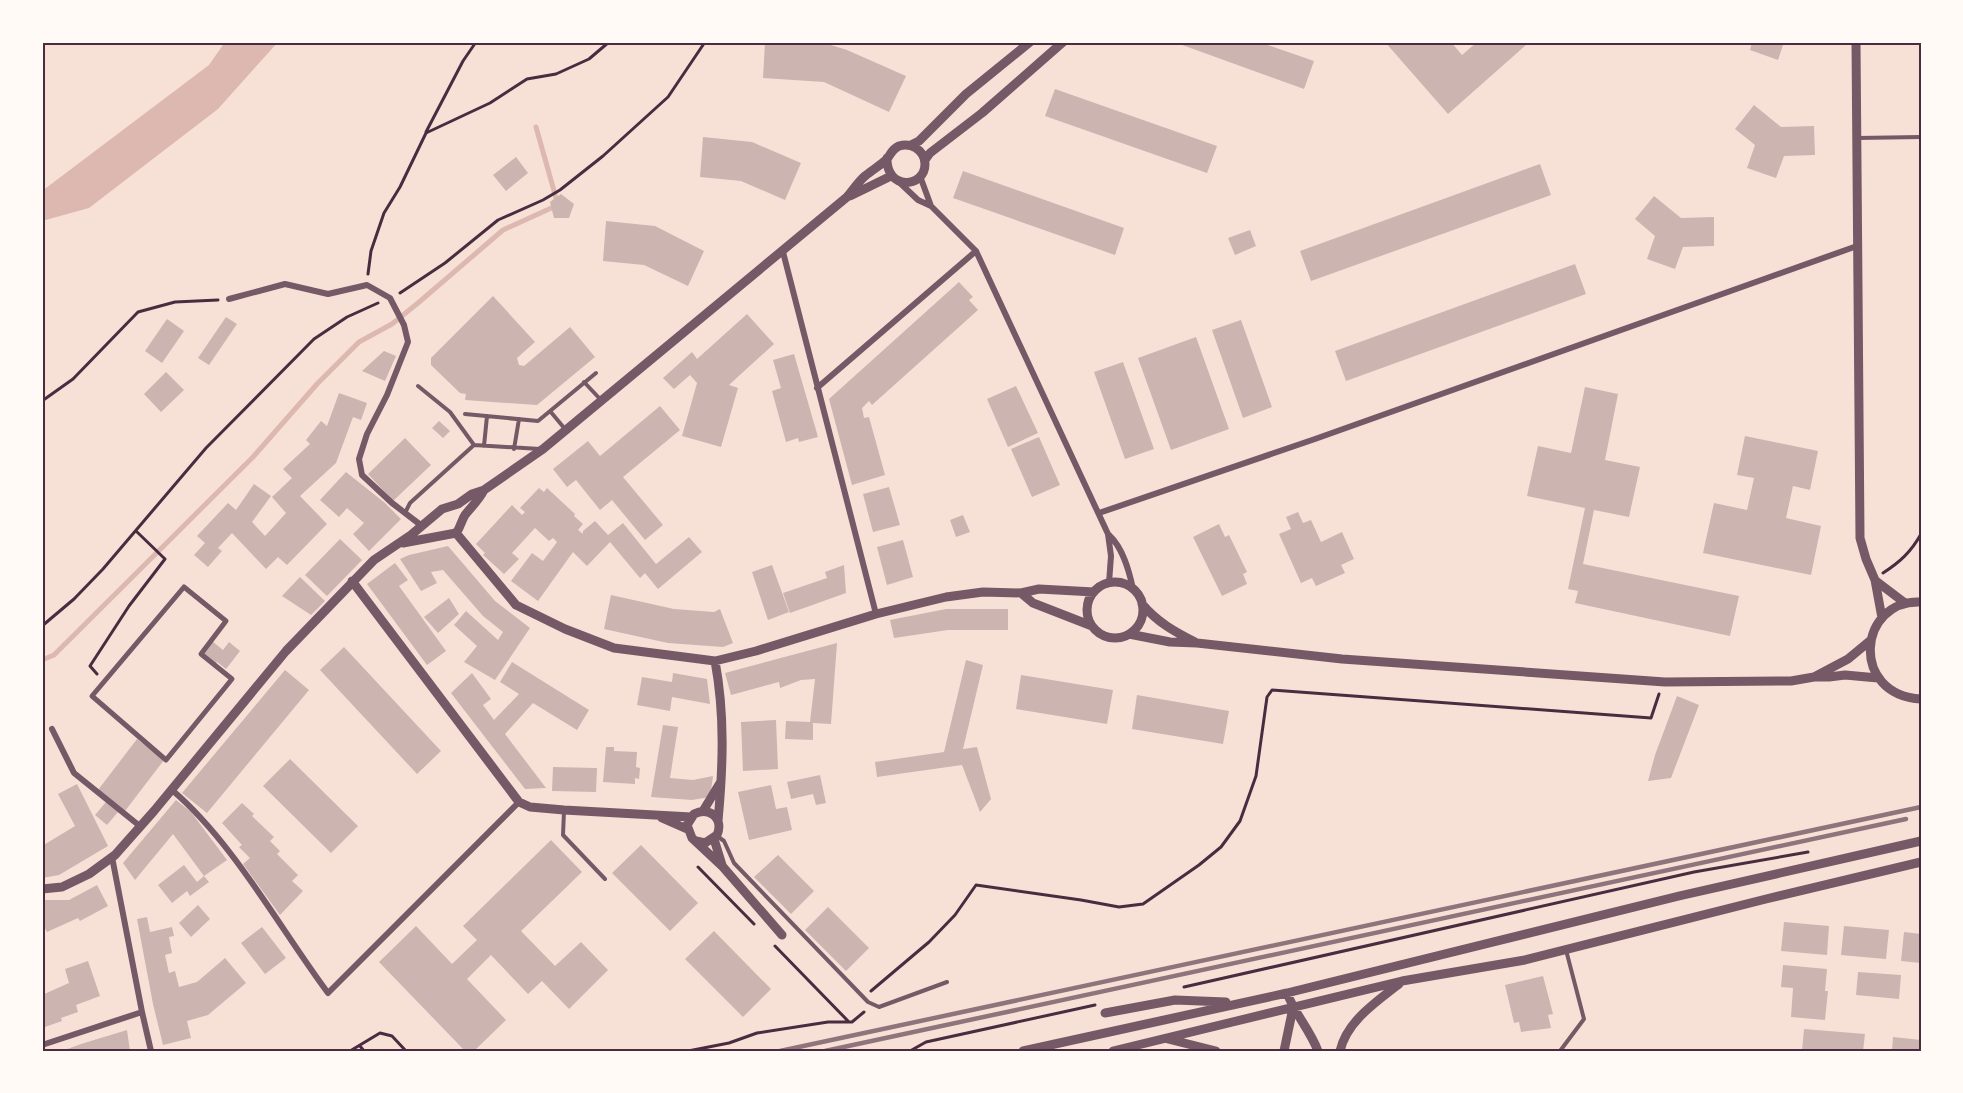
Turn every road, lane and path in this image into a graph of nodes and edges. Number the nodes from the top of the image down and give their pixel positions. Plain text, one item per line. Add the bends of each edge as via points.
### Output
1 (476, 42) edge
2 (609, 42) edge
3 (705, 42) edge
4 (1030, 42) edge
5 (1063, 42) edge
6 (1856, 42) edge
7 (426, 133) junction
8 (1921, 137) edge
9 (1856, 138) junction
10 (911, 145) junction
11 (887, 158) junction
12 (925, 160) junction
13 (920, 176) junction
14 (895, 179) junction
15 (847, 197) junction
16 (931, 206) junction
17 (1857, 246) junction
18 (976, 250) junction
19 (783, 252) junction
20 (366, 285) junction
21 (229, 299) joint
22 (391, 300) junction
23 (596, 373) dead end
24 (584, 382) junction
25 (418, 386) dead end
26 (817, 388) junction
27 (42, 401) edge
28 (602, 401) junction
29 (550, 411) junction
30 (465, 414) dead end
31 (487, 416) junction
32 (519, 419) junction
33 (567, 430) junction
34 (474, 445) junction
35 (484, 446) junction
36 (514, 448) junction
37 (543, 449) junction
38 (484, 490) junction
39 (448, 508) junction
40 (405, 513) junction
41 (437, 513) junction
42 (1099, 513) junction
43 (462, 521) junction
44 (422, 526) junction
45 (136, 531) junction
46 (456, 533) junction
47 (443, 534) junction
48 (1108, 534) junction
49 (1921, 534) edge
50 (397, 545) junction
51 (352, 580) junction
52 (1875, 580) junction
53 (1109, 583) junction
54 (1133, 589) junction
55 (1094, 592) junction
56 (1021, 593) junction
57 (1921, 602) edge
58 (1905, 603) junction
59 (1142, 604) junction
60 (876, 614) junction
61 (1882, 618) junction
62 (42, 626) edge
63 (1092, 626) junction
64 (1129, 634) junction
65 (1871, 640) junction
66 (1197, 643) junction
67 (715, 661) junction
68 (1814, 676) junction
69 (1878, 678) junction
70 (105, 681) junction
71 (1665, 682) junction
72 (1921, 699) edge
73 (52, 729) dead end
74 (722, 782) junction
75 (172, 790) junction
76 (519, 802) junction
77 (564, 810) junction
78 (703, 811) junction
79 (657, 816) junction
80 (691, 817) junction
81 (718, 821) junction
82 (141, 827) junction
83 (687, 829) junction
84 (715, 837) junction
85 (696, 841) junction
86 (1921, 841) edge
87 (1814, 851) dead end
88 (112, 857) junction
89 (1921, 862) edge
90 (723, 867) junction
91 (605, 879) dead end
92 (42, 889) edge
93 (782, 935) dead end
94 (1566, 950) junction
95 (1402, 981) junction
96 (947, 982) dead end
97 (1176, 988) dead end
98 (1287, 993) junction
99 (868, 1002) junction
100 (1237, 1003) junction
101 (1101, 1004) dead end
102 (1293, 1008) junction
103 (142, 1012) junction
104 (1105, 1013) dead end
105 (1166, 1038) junction
106 (42, 1045) edge
107 (360, 1046) junction
108 (151, 1051) edge
109 (350, 1051) edge
110 (364, 1051) edge
111 (406, 1051) edge
112 (688, 1051) edge
113 (910, 1051) edge
114 (1023, 1051) edge
115 (1113, 1051) edge
116 (1216, 1051) edge
117 (1284, 1051) edge
118 (1318, 1051) edge
119 (1340, 1051) edge
120 (1560, 1051) edge

1 - 7 path via 462,61
2 - 7 path via 589,58 556,74 527,79 490,103
3 - 22 path via 668,97 603,156 560,190 498,220
4 - 10 street
5 - 12 street
6 - 9 street
7 - 20 path via 384,213 371,251
8 - 9 lane
9 - 17 street
10 - 11 street via 901,145
10 - 12 street
11 - 14 street via 887,168
11 - 15 street
12 - 13 street
13 - 14 street via 914,181
13 - 16 street
14 - 15 street
14 - 16 street
15 - 19 street
16 - 18 street
17 - 42 street
17 - 52 street via 1860,538
18 - 26 street
18 - 42 street
19 - 26 street
19 - 28 street
20 - 21 street via 328,294 285,284
20 - 22 street
21 - 27 path via 175,302 138,312 73,379
22 - 40 street via 408,342 358,459 362,475
22 - 45 path via 347,317 314,339 206,448
23 - 24 lane
24 - 28 lane
24 - 29 lane
25 - 34 lane via 450,412
26 - 60 street
28 - 33 street
29 - 32 lane via 538,421
29 - 33 lane
30 - 31 lane
31 - 32 lane
31 - 35 lane
32 - 36 lane
33 - 37 street
34 - 35 lane
34 - 40 lane via 410,503
35 - 36 lane
36 - 37 lane
37 - 38 street
38 - 39 street
38 - 43 street
39 - 41 street
39 - 43 street via 455,509
40 - 44 street
41 - 44 street
41 - 47 street via 435,525
42 - 48 street
43 - 46 street
44 - 50 street
45 - 62 path via 74,599
45 - 70 path via 165,559 90,666
46 - 47 street
46 - 67 street via 516,605 614,648
47 - 50 street
48 - 53 street
48 - 54 street via 1117,542
49 - 52 path via 1898,564
50 - 51 street
51 - 75 street via 286,651
51 - 76 street
52 - 58 street
52 - 61 street
53 - 54 street via 1126,584
53 - 55 street
54 - 59 street
55 - 56 street via 1039,589
55 - 63 street via 1087,612
56 - 60 street via 983,592 946,597
56 - 63 street via 1033,603
57 - 58 street
58 - 61 street
59 - 64 street via 1141,621
59 - 66 street via 1172,630
60 - 67 street
61 - 65 street
63 - 64 street via 1113,638
64 - 66 street
65 - 68 street via 1848,659
65 - 69 street via 1872,663
66 - 71 street via 1342,659
67 - 74 street via 721,698
68 - 69 street
68 - 71 street via 1791,681
69 - 72 street via 1897,694
70 - 70 street via 92,696 166,760 232,679 201,654 226,621 184,587
71 - 99 path via 1651,718 1272,690 1267,697 1256,776 1240,821 1221,847 1199,866 1143,904 1119,907 976,885 955,915 872,991
73 - 82 street via 74,773
74 - 78 street
74 - 81 street
75 - 76 street via 194,809 232,857 328,993
75 - 82 street
76 - 77 street
77 - 79 street
77 - 91 lane via 563,835
78 - 80 street
78 - 81 street via 712,813
79 - 80 street
79 - 83 street
80 - 83 street
81 - 84 street
82 - 88 street
83 - 85 street
84 - 85 street via 705,843
84 - 90 street
84 - 99 lane via 724,841 734,863
85 - 90 street
86 - 98 street
87 - 97 path via 1694,872
88 - 92 street via 62,887
88 - 103 street
89 - 94 street
90 - 93 street
94 - 95 street
94 - 120 lane via 1584,1019
95 - 102 street
95 - 119 street via 1354,1024
96 - 99 lane via 879,1007
98 - 100 street
98 - 102 street
99 - 112 path via 865,1011 852,1022 757,1033
100 - 104 street via 1175,1000
100 - 114 street
101 - 113 path via 926,1042
102 - 105 street
102 - 117 street
102 - 118 street via 1312,1034
103 - 106 street
103 - 108 street
105 - 115 street
105 - 116 street
107 - 109 path
107 - 110 path
107 - 111 path via 380,1033 392,1036

